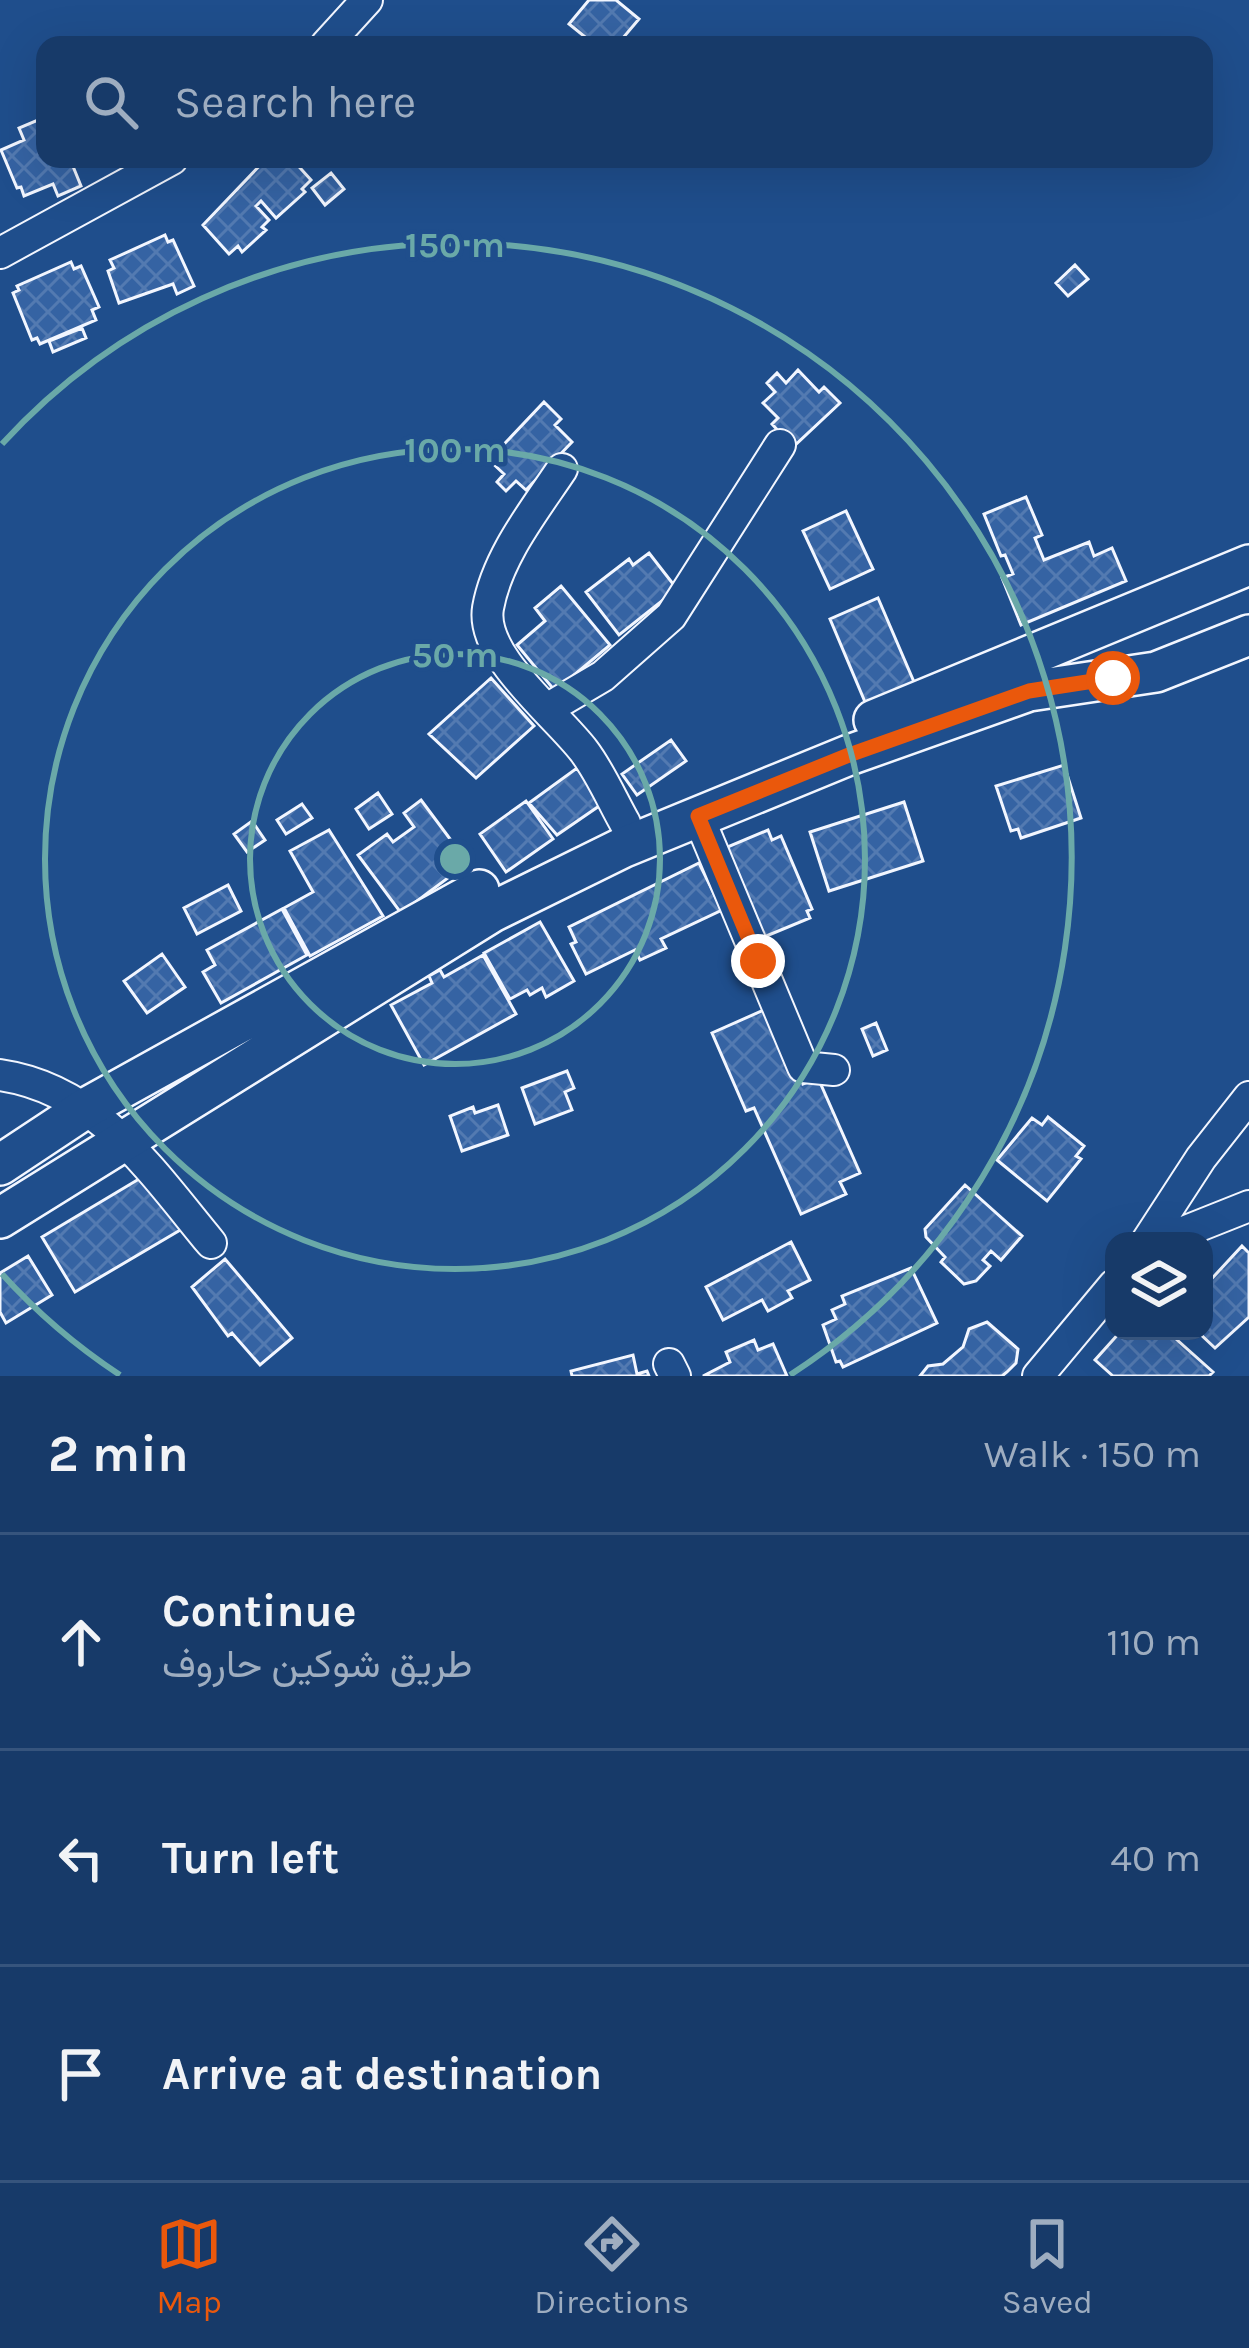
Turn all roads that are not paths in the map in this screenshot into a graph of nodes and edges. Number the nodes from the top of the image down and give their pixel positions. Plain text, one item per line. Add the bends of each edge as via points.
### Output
1 (367, 0) edge
2 (334, 36) edge
3 (156, 168) edge
4 (0, 253) edge
5 (780, 445) dead end
6 (562, 469) dead end
7 (1249, 565) edge
8 (1249, 635) edge
9 (547, 709) junction
10 (698, 816) junction
11 (625, 824) junction
12 (490, 899) junction
13 (833, 1070) dead end
14 (0, 1075) edge
15 (1249, 1097) edge
16 (86, 1108) junction
17 (123, 1138) junction
18 (0, 1165) edge
19 (1249, 1206) edge
20 (0, 1218) edge
21 (1153, 1232) edge
22 (1183, 1232) edge
23 (212, 1243) dead end
24 (1105, 1296) edge
25 (1038, 1376) edge

1 - 2 street
3 - 4 street
5 - 9 street via 670,616 603,676
6 - 9 street via 520,532 488,611 501,656
7 - 11 main road
8 - 10 main road via 1156,672 1029,691
9 - 11 street via 585,753
10 - 12 main road
10 - 13 street via 803,1066
11 - 12 main road
12 - 16 main road
12 - 17 main road
14 - 16 street via 51,1086
15 - 21 street
16 - 17 street
16 - 18 main road
17 - 20 main road
17 - 23 street
19 - 22 street
24 - 25 street

